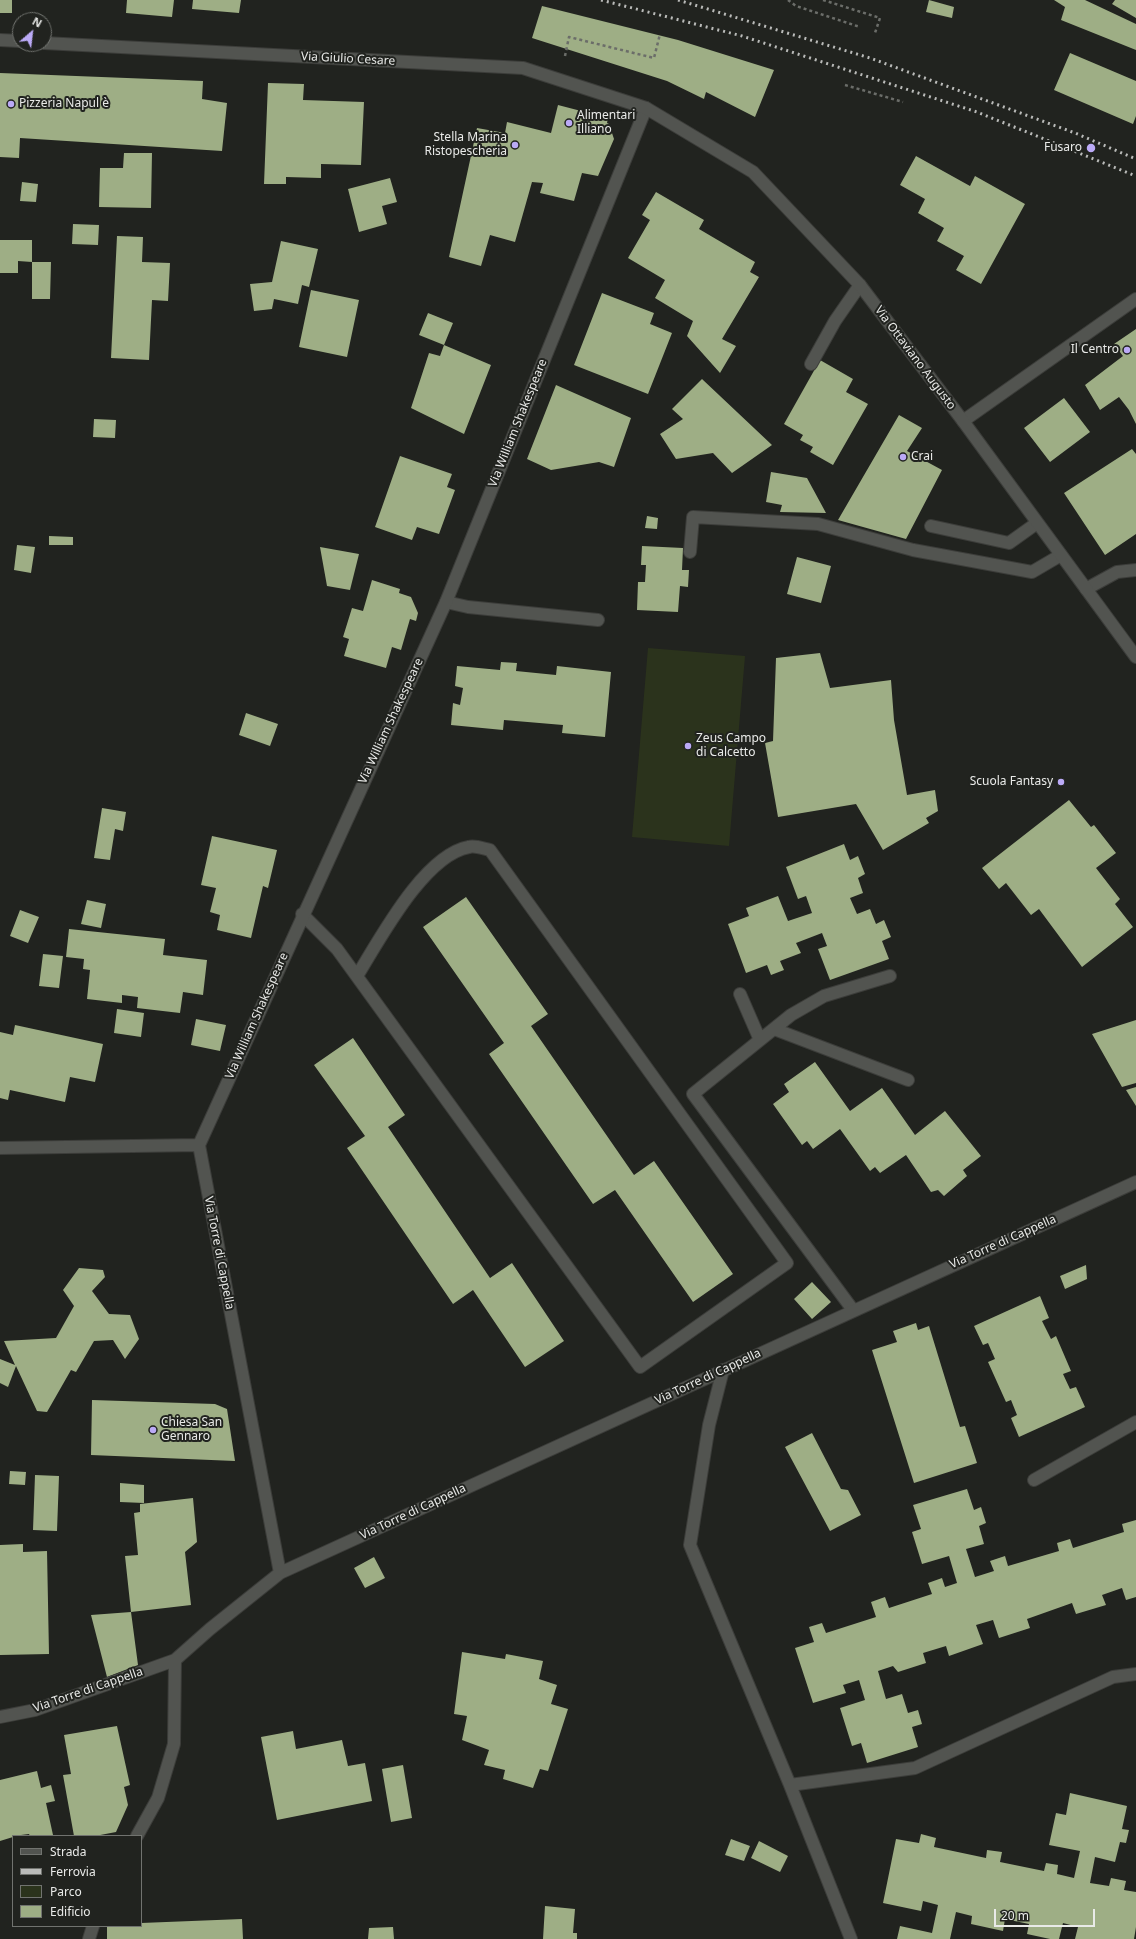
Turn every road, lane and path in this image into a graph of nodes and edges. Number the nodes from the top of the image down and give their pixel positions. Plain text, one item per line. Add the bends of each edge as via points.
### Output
1 (788, 0) edge
2 (824, 0) edge
3 (860, 27) dead end
4 (875, 33) dead end
5 (660, 34) dead end
6 (0, 40) edge
7 (12, 41) edge
8 (52, 43) edge
9 (565, 56) dead end
10 (845, 85) dead end
11 (903, 102) dead end
12 (646, 108) junction
13 (860, 285) junction
14 (1136, 300) edge
15 (811, 364) dead end
16 (963, 421) junction
17 (1037, 523) junction
18 (931, 526) dead end
19 (690, 552) dead end
20 (1061, 555) junction
21 (1136, 570) edge
22 (1086, 589) junction
23 (446, 602) junction
24 (598, 620) dead end
25 (1136, 657) edge
26 (302, 914) junction
27 (357, 976) junction
28 (890, 976) dead end
29 (740, 994) dead end
30 (774, 1029) junction
31 (760, 1040) junction
32 (908, 1080) dead end
33 (198, 1145) junction
34 (0, 1148) edge
35 (1136, 1182) edge
36 (853, 1310) junction
37 (723, 1370) junction
38 (1136, 1422) edge
39 (1034, 1480) dead end
40 (280, 1573) junction
41 (175, 1660) junction
42 (1136, 1674) edge
43 (0, 1717) edge
44 (790, 1785) junction
45 (138, 1835) edge
46 (93, 1927) edge
47 (89, 1939) edge
48 (851, 1939) edge

1 - 3 path via 796,6
2 - 4 path via 880,18
5 - 9 path via 654,58 569,37
6 - 7 street
8 - 12 street, Via Giulio Cesare via 523,68
10 - 11 path
12 - 13 street, Via Ottaviano Augusto via 753,172
12 - 23 street, Via William Shakespeare
13 - 15 street via 835,321
13 - 16 street, Via Ottaviano Augusto
14 - 16 street
16 - 17 street, Via Ottaviano Augusto
17 - 18 street via 1009,543
17 - 20 street, Via Ottaviano Augusto
19 - 20 street via 693,517 818,524 913,550 1032,572
20 - 22 street, Via Ottaviano Augusto
21 - 22 street via 1117,572
22 - 25 street, Via Ottaviano Augusto
23 - 24 street via 468,607
23 - 26 street, Via William Shakespeare
26 - 27 street via 337,949
26 - 33 street, Via William Shakespeare
27 - 27 street via 640,1367 787,1264 490,850 470,846 446,856 424,876
28 - 30 street via 824,996 791,1015
29 - 31 street
30 - 31 street
30 - 32 street
31 - 36 street via 693,1094
33 - 34 street
33 - 40 street, Via Torre di Cappella
35 - 36 street, Via Torre di Cappella
36 - 37 street, Via Torre di Cappella
37 - 40 street, Via Torre di Cappella
37 - 44 street via 709,1425 690,1545
38 - 39 street
40 - 41 street, Via Torre di Cappella
41 - 43 street, Via Torre di Cappella via 35,1710
41 - 45 street via 174,1744 158,1798
42 - 44 street via 1113,1677 914,1768
44 - 48 street
46 - 47 street

